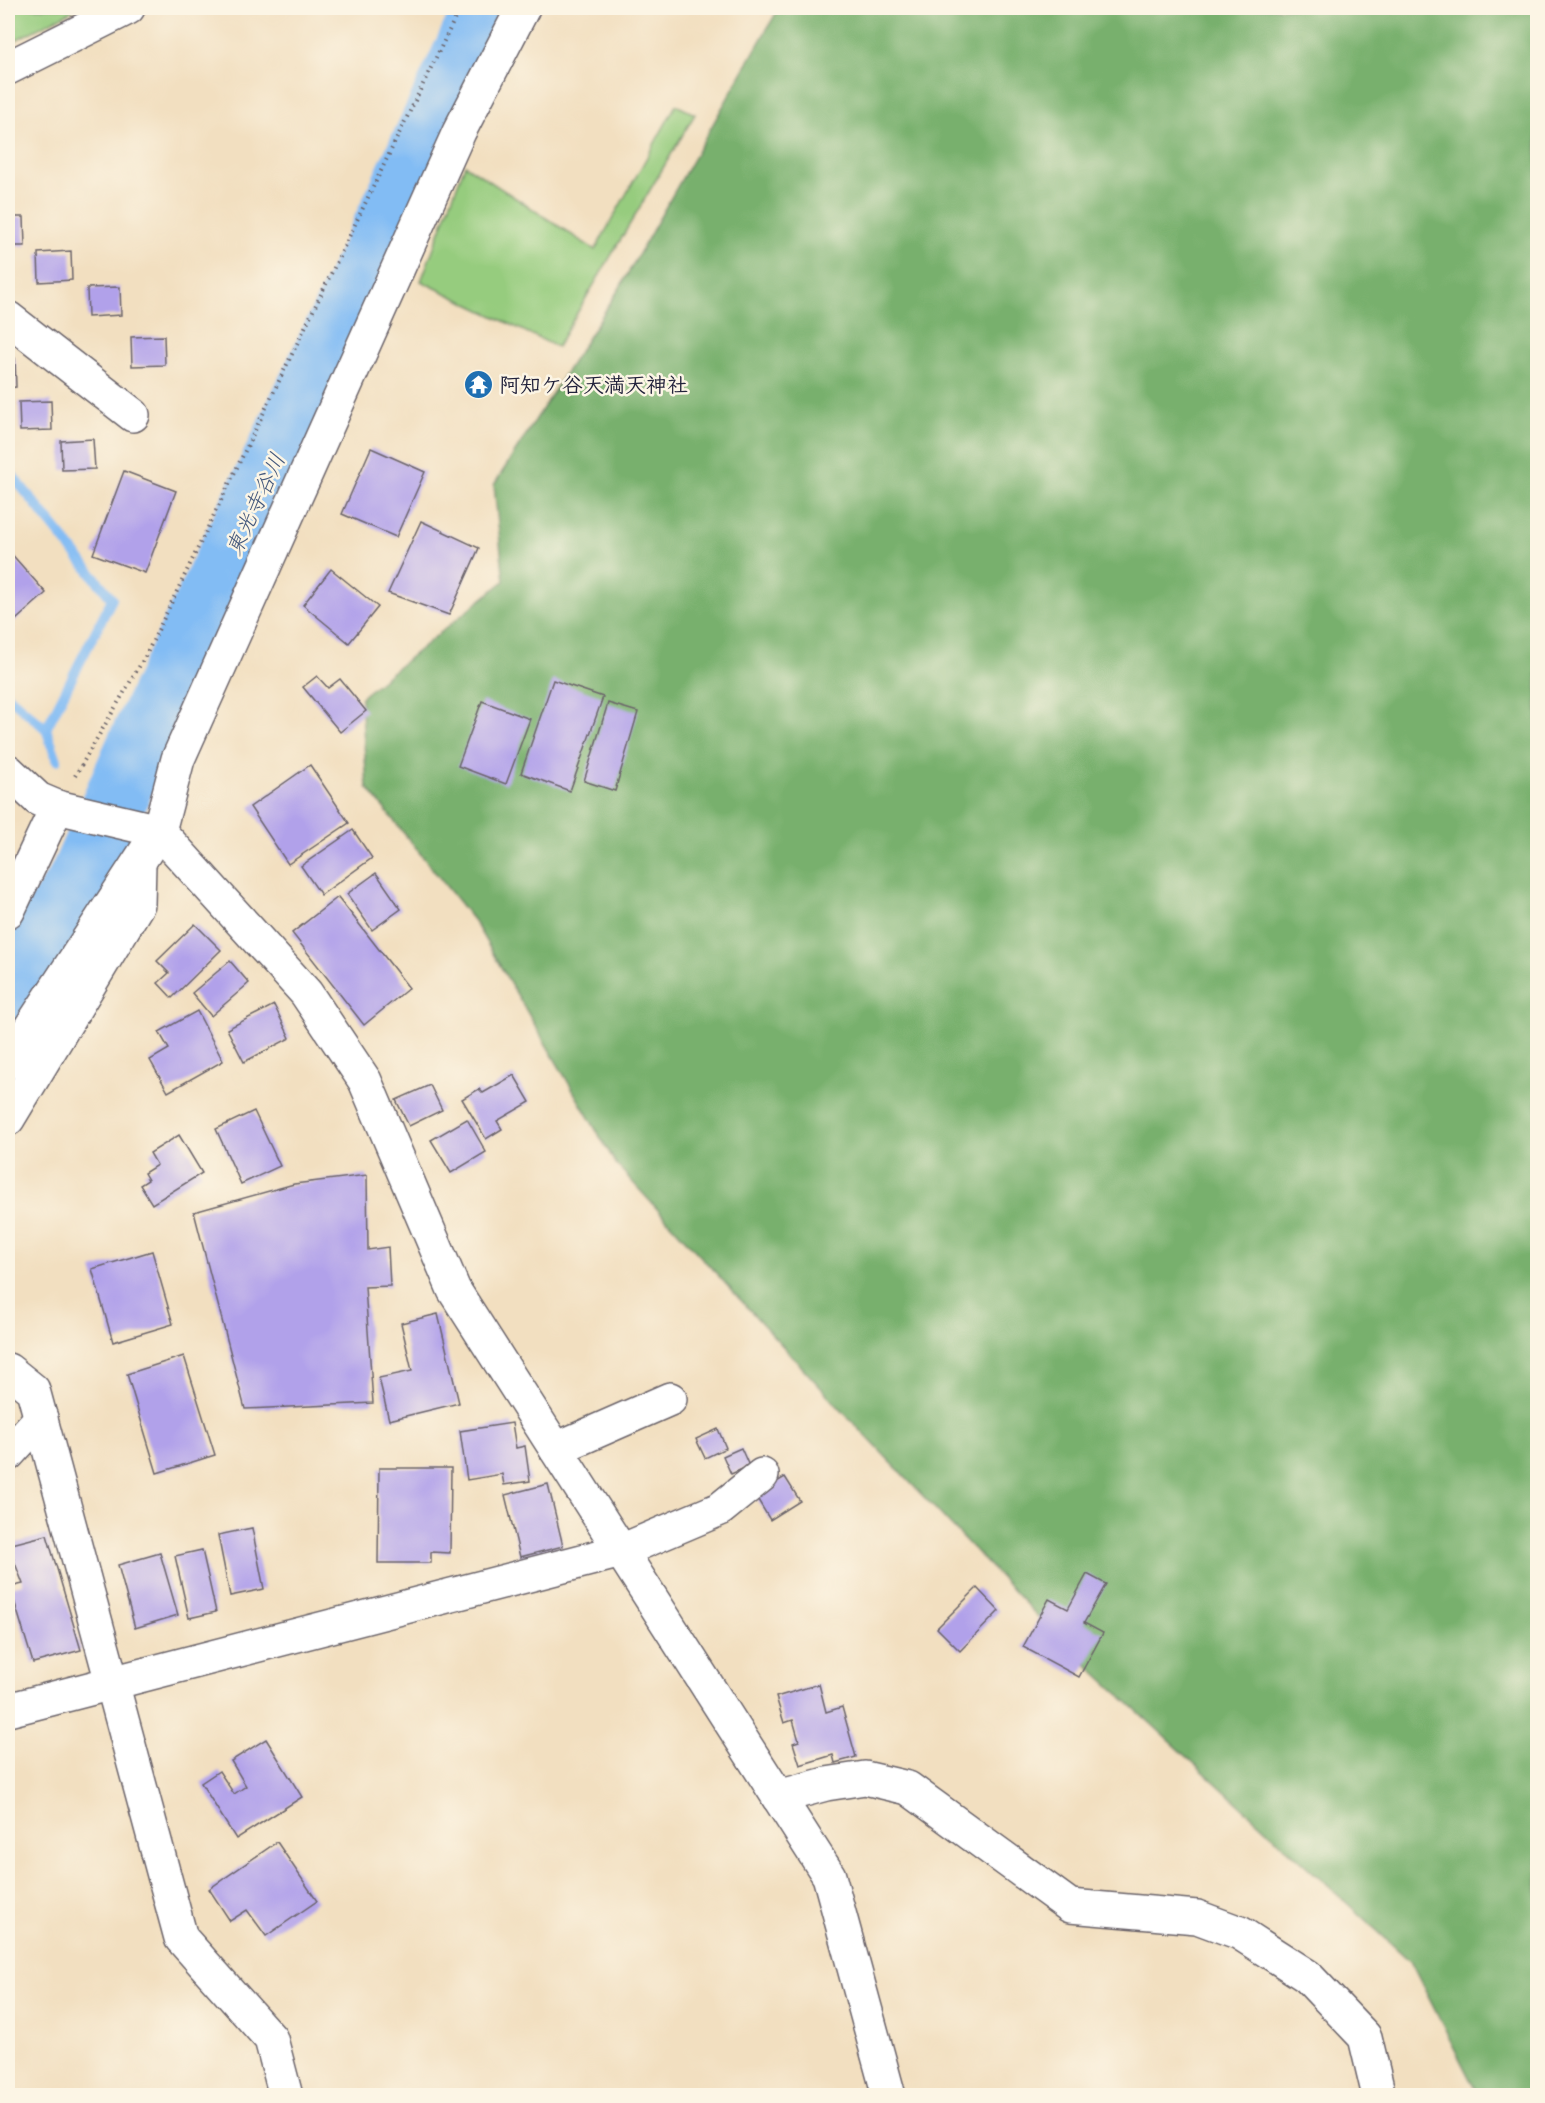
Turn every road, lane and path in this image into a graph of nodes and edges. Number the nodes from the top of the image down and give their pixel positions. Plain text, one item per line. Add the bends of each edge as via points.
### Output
1 (128, 8) edge
2 (460, 8) edge
3 (523, 8) edge
4 (8, 68) edge
5 (8, 318) edge
6 (133, 415) dead end
7 (8, 771) edge
8 (57, 807) junction
9 (159, 831) junction
10 (139, 861) junction
11 (8, 911) edge
12 (8, 1062) edge
13 (8, 1119) edge
14 (8, 1371) edge
15 (670, 1399) dead end
16 (41, 1418) junction
17 (556, 1449) junction
18 (8, 1454) edge
19 (762, 1475) dead end
20 (621, 1551) junction
21 (112, 1683) junction
22 (8, 1710) edge
23 (778, 1797) junction
24 (286, 2096) edge
25 (889, 2096) edge
26 (1379, 2096) edge

1 - 4 street
2 - 8 path via 146,655
3 - 9 street via 459,132 178,759
5 - 6 street
7 - 8 street via 38,799
8 - 9 street
8 - 11 street
9 - 10 street
9 - 17 street via 306,993 365,1081 454,1290
10 - 12 street
10 - 13 street via 138,904
14 - 16 street via 33,1390
15 - 17 street
16 - 18 street
16 - 21 street
17 - 20 street
19 - 20 street via 720,1509
20 - 21 street
20 - 23 street
21 - 22 street
21 - 24 street via 181,1938 272,2039
23 - 25 street via 829,1876
23 - 26 street via 865,1778 908,1788 1070,1906 1197,1917 1240,1934 1307,1976 1365,2037

